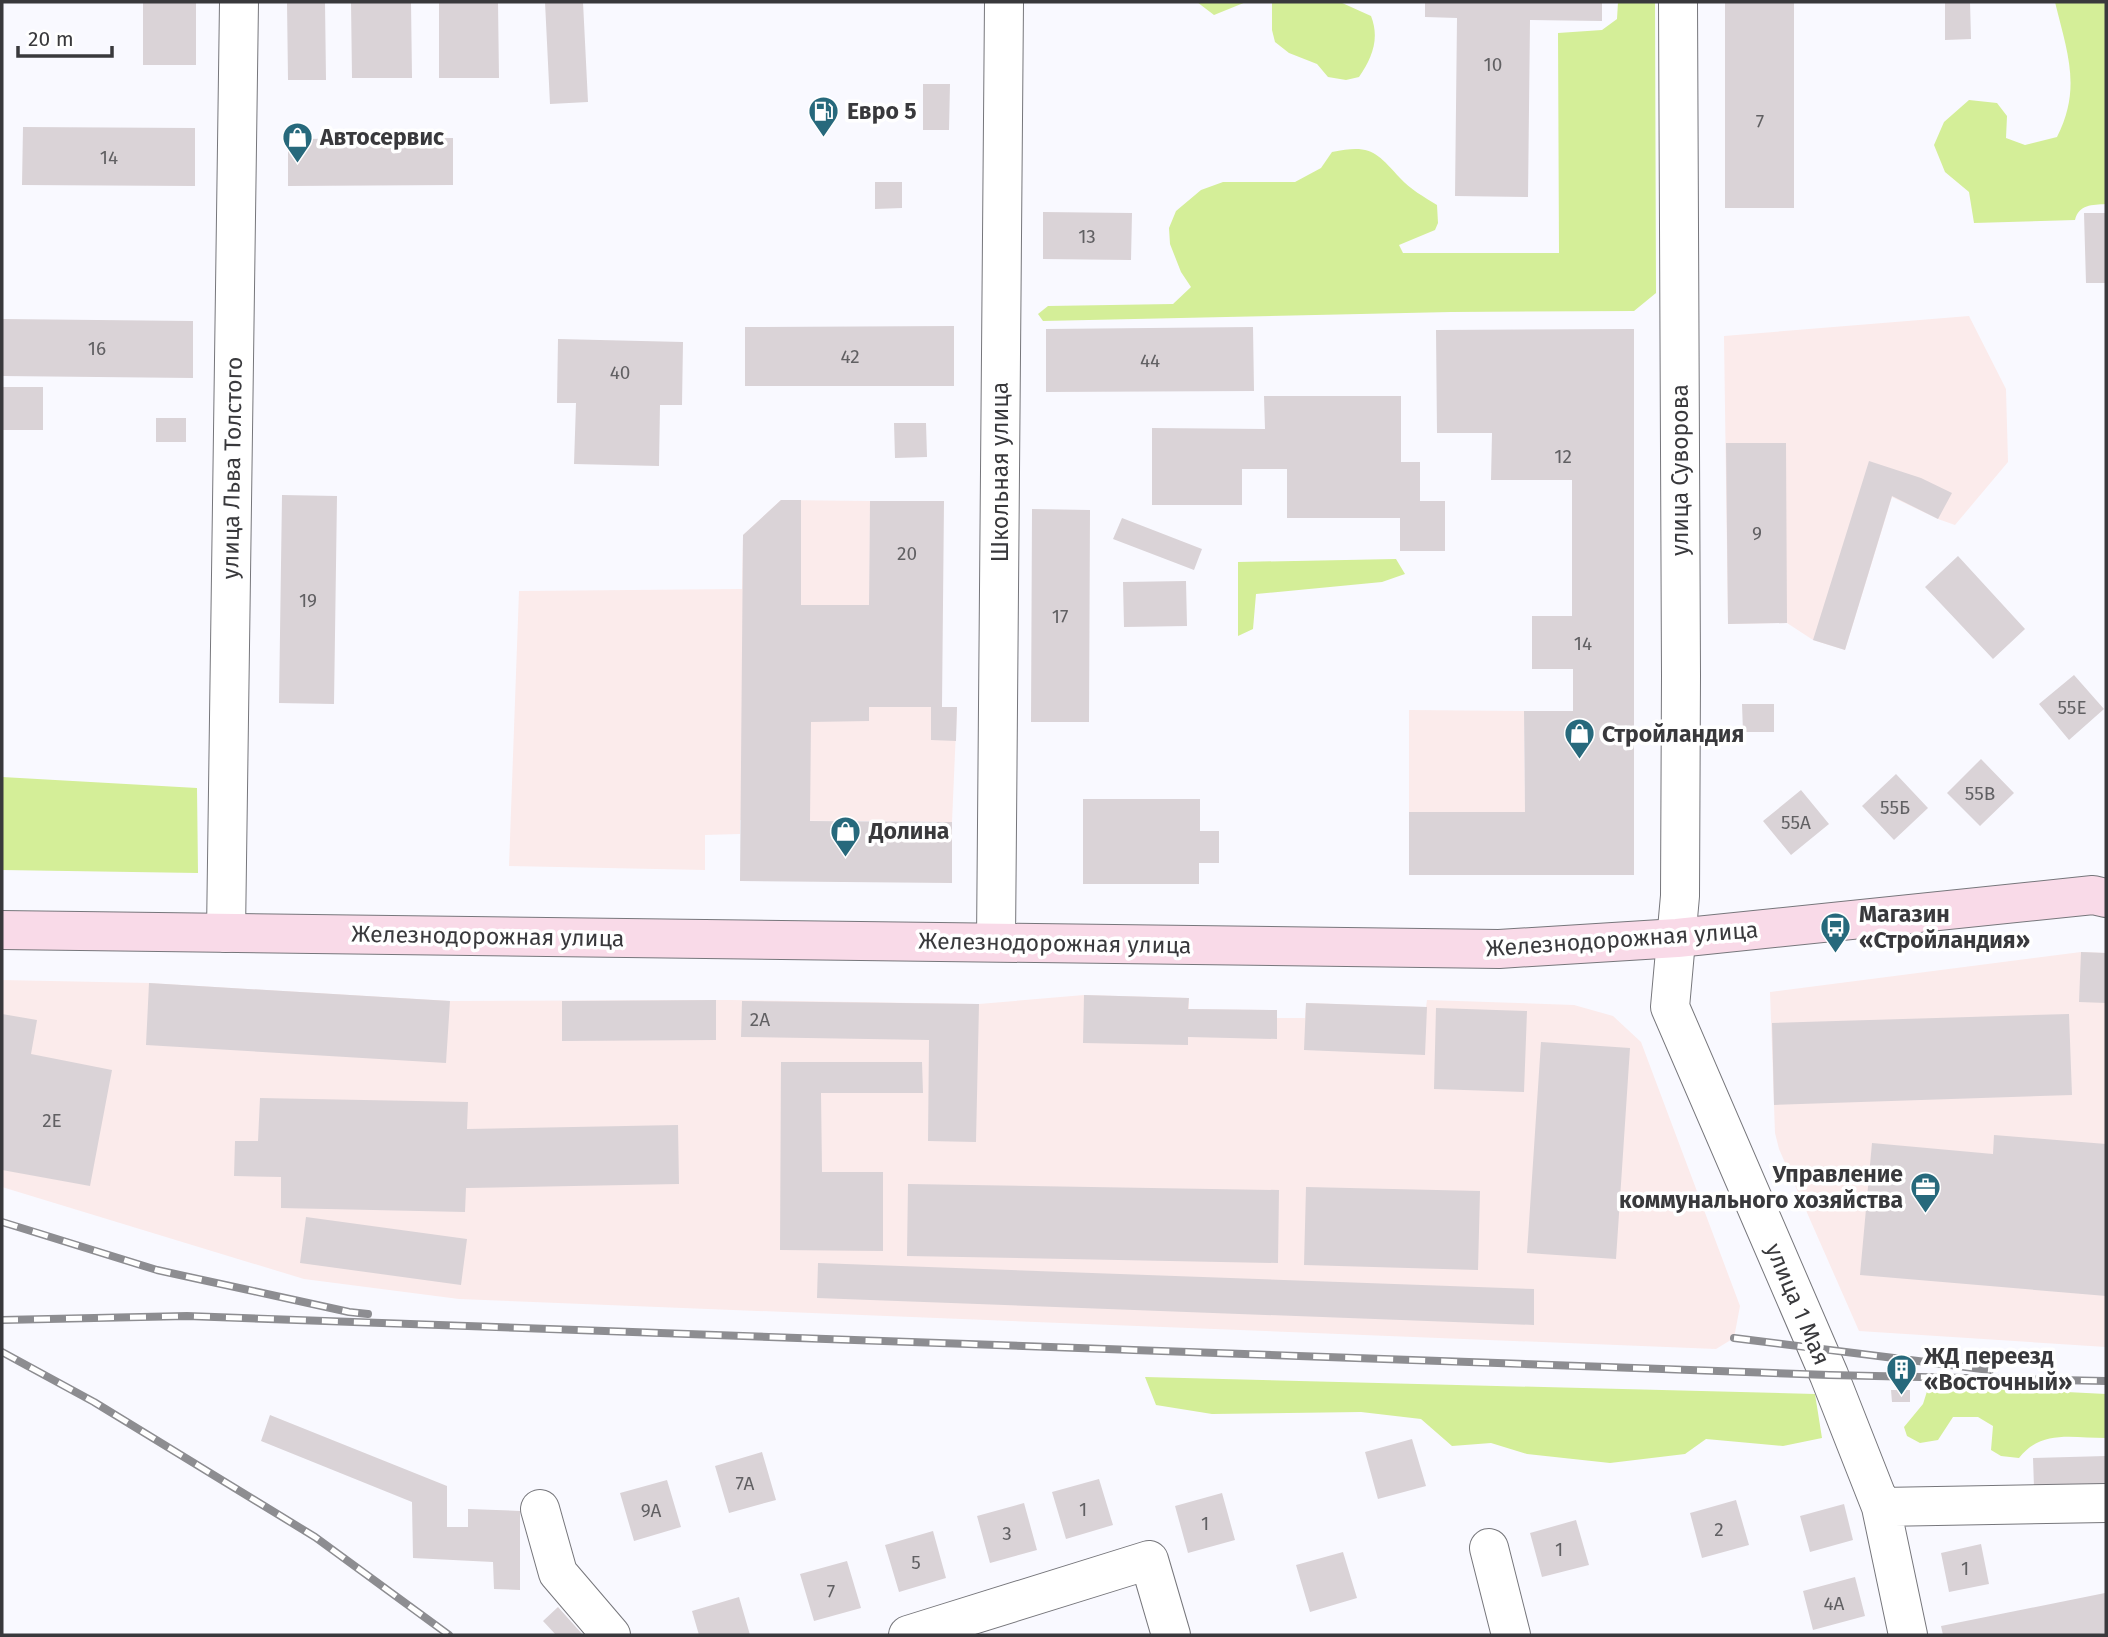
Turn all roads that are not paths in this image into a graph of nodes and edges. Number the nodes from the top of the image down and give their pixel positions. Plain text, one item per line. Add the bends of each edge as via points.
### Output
1 (239, 2) edge
2 (1004, 2) edge
3 (1678, 2) edge
4 (2106, 898) edge
5 (2, 930) edge
6 (226, 933) junction
7 (1677, 938) junction
8 (996, 942) junction
9 (2106, 1503) edge
10 (1881, 1507) junction
11 (540, 1509) dead end
12 (1489, 1548) dead end
13 (611, 1635) edge
14 (908, 1635) edge
15 (1171, 1635) edge
16 (1511, 1635) edge
17 (1908, 1635) edge

1 - 6 street, улица Льва Толстого
2 - 8 street, Школьная улица
3 - 7 street, улица Суворова via 1681,675
4 - 7 main road, Железнодорожная улица via 2093,895
5 - 6 main road, Железнодорожная улица
6 - 8 main road, Железнодорожная улица
7 - 8 main road, Железнодорожная улица via 1499,949
7 - 10 street, улица 1 Мая via 1670,1007
9 - 10 street
10 - 17 street, улица 1 Мая
11 - 13 street via 558,1573
12 - 16 street
14 - 15 street via 1149,1560

